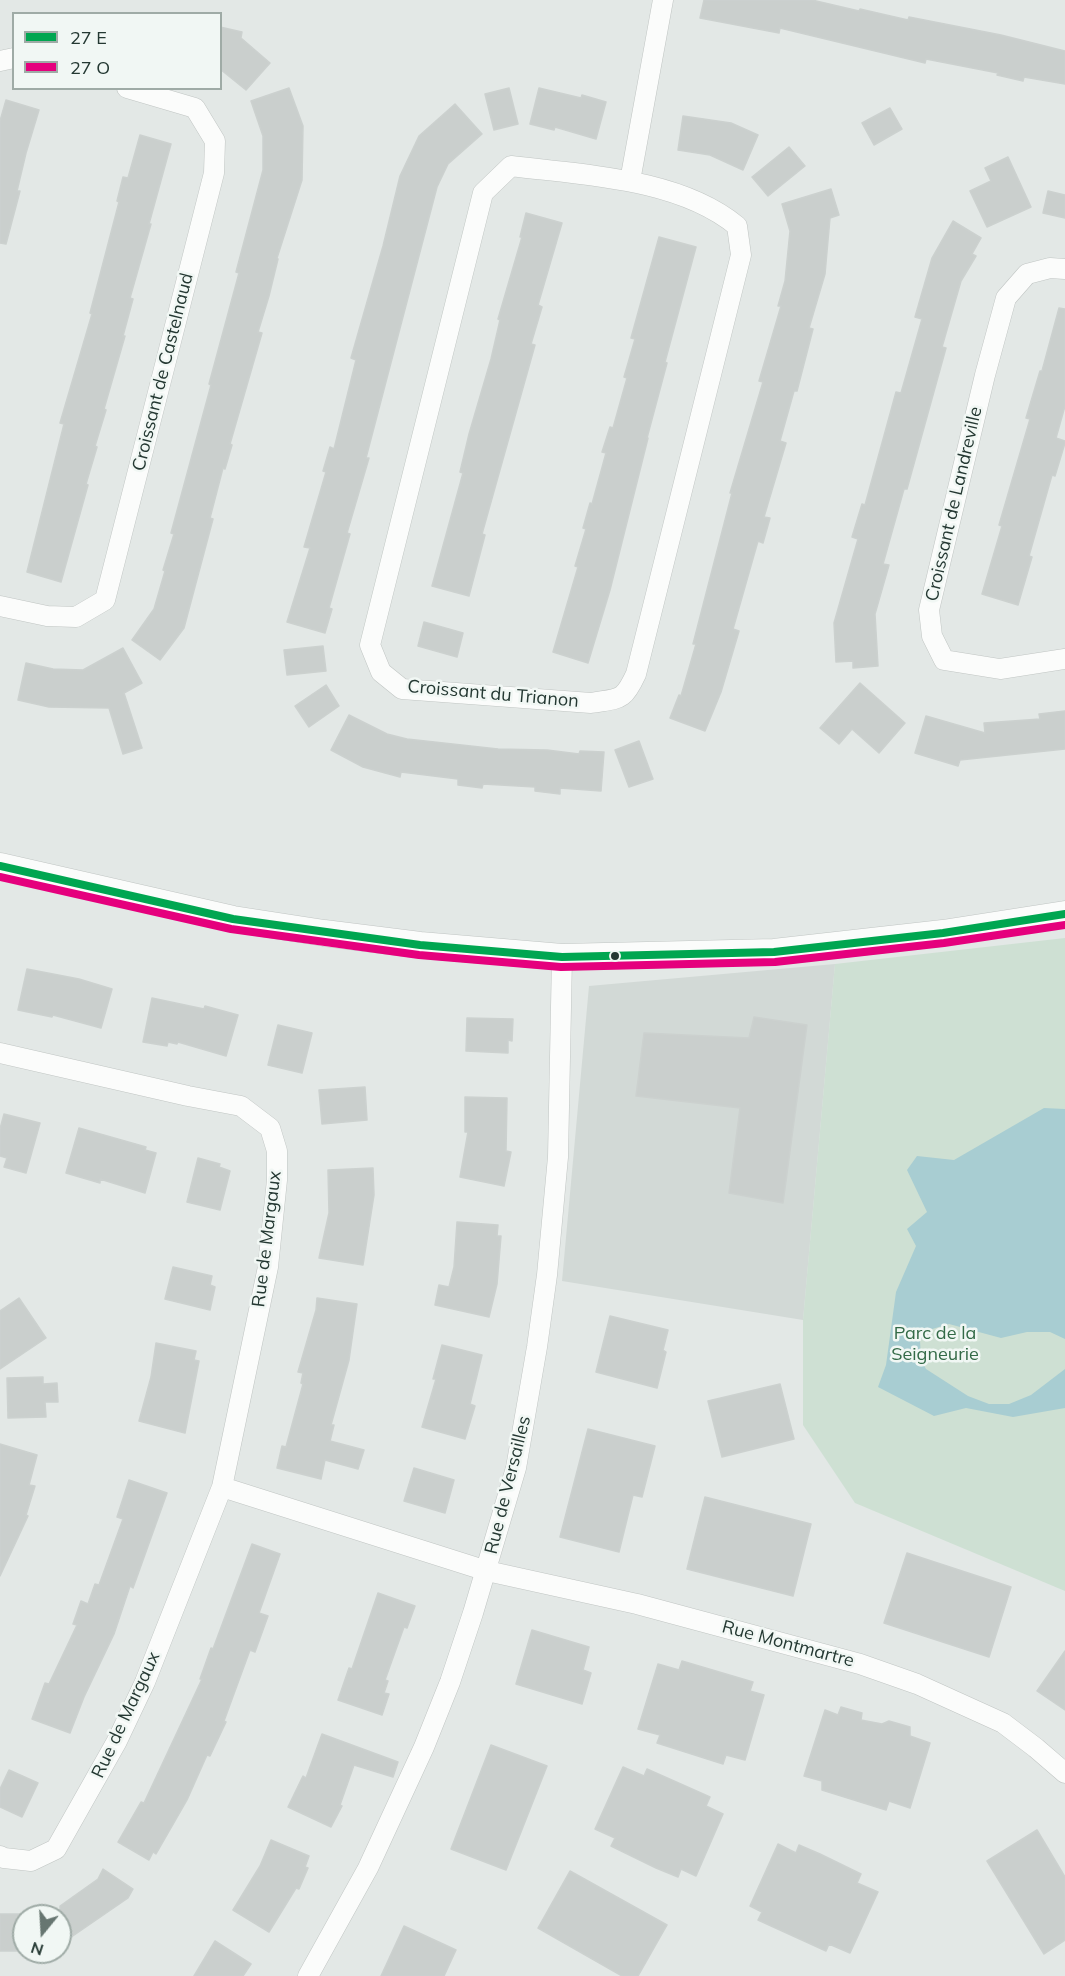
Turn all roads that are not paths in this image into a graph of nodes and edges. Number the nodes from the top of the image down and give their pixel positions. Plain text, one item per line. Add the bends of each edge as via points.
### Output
1 (663, 0) edge
2 (134, 90) edge
3 (630, 181) junction
4 (1065, 269) edge
5 (0, 606) edge
6 (1065, 659) edge
7 (0, 866) edge
8 (1065, 914) edge
9 (562, 957) junction
10 (0, 1053) edge
11 (222, 1487) junction
12 (487, 1571) junction
13 (1065, 1773) edge
14 (0, 1856) edge
15 (308, 1976) edge

1 - 3 street
2 - 5 street, Croissant de Castelnaud via 195,108 215,141 214,173 105,600 76,617 47,616
3 - 3 street, Croissant du Trianon via 511,166 483,193 370,645 381,672 402,689 591,703 622,697 636,674 741,255 737,226 725,216 703,203
4 - 6 street, Croissant de Landreville via 1050,267 1027,274 1006,298 929,610 932,636 944,660 1000,669
7 - 9 street via 233,919 420,945
8 - 9 street via 943,933 774,952
9 - 12 street, Rue de Versailles via 558,1157 547,1275 516,1468
10 - 11 street, Rue de Margaux via 241,1106 270,1128 277,1151 277,1180 268,1267
11 - 12 street
11 - 14 street, Rue de Margaux via 145,1682 117,1741 56,1849 31,1861
12 - 13 street, Rue Montmartre via 647,1606 860,1664 917,1684 1003,1723
12 - 15 street, Rue de Versailles via 450,1682 407,1787

